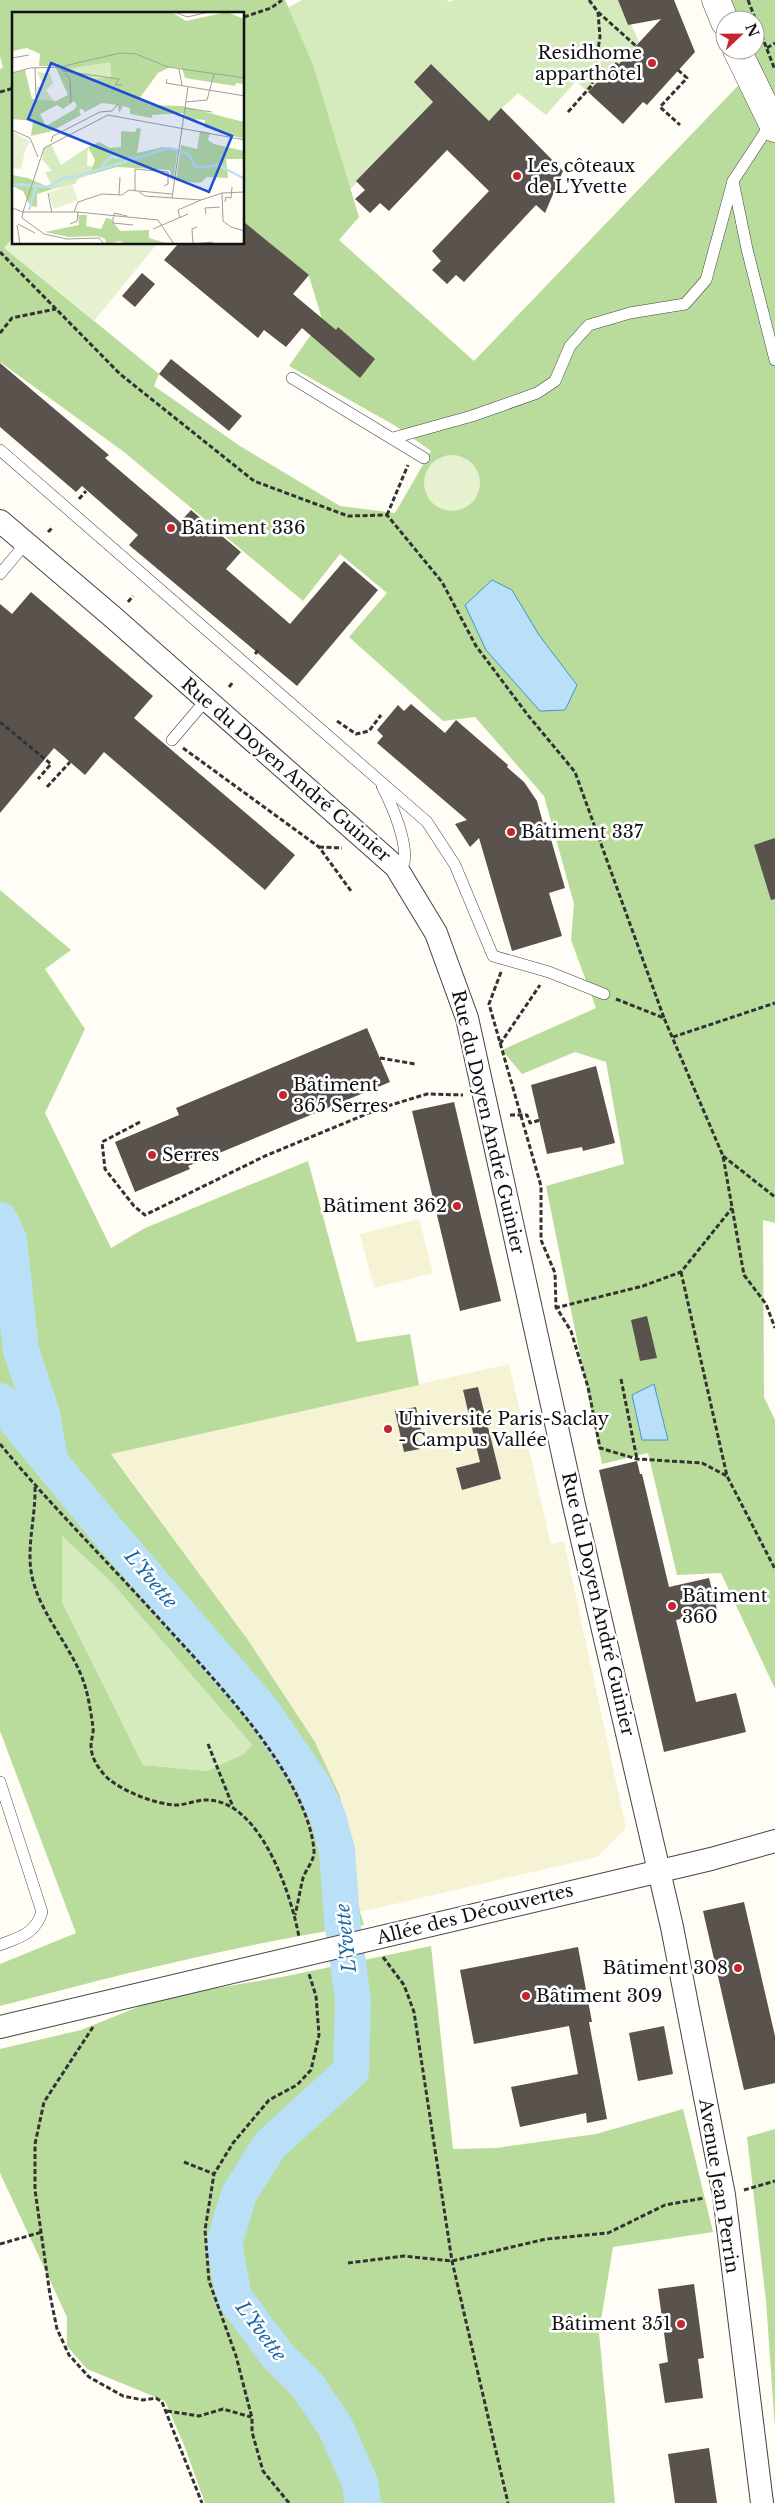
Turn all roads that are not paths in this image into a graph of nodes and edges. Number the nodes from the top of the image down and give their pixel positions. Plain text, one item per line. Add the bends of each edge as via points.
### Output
1 (742, 60) edge
2 (773, 126) edge
3 (733, 181) junction
4 (775, 360) edge
5 (292, 378) dead end
6 (393, 438) junction
7 (0, 450) edge
8 (419, 454) road end
9 (0, 521) edge
10 (26, 543) junction
11 (0, 574) edge
12 (206, 700) junction
13 (172, 740) road end
14 (379, 780) junction
15 (396, 866) junction
16 (604, 994) road end
17 (0, 1782) edge
18 (775, 1841) edge
19 (659, 1871) junction
20 (0, 1945) edge
21 (0, 2027) edge
22 (762, 2503) edge

1 - 2 street
2 - 3 lane
3 - 4 lane via 746,250
3 - 6 lane via 706,280 685,304 630,313 589,325 570,346 555,381 537,393 472,416
5 - 6 lane
6 - 8 lane
7 - 14 lane
9 - 10 street, Rue du Doyen André Guinier
10 - 11 lane
10 - 12 street, Rue du Doyen André Guinier
12 - 13 lane
12 - 15 street, Rue du Doyen André Guinier
14 - 15 lane via 393,808 406,855 404,863
14 - 16 lane via 427,822 455,866 493,956 549,972
15 - 19 street, Rue du Doyen André Guinier via 436,933 467,1018 578,1524
17 - 20 lane via 42,1912 29,1934
18 - 19 street, Allée des Découvertes
19 - 21 street, Allée des Découvertes via 371,1947 321,1951
19 - 22 street, Avenue Jean Perrin via 724,2195

